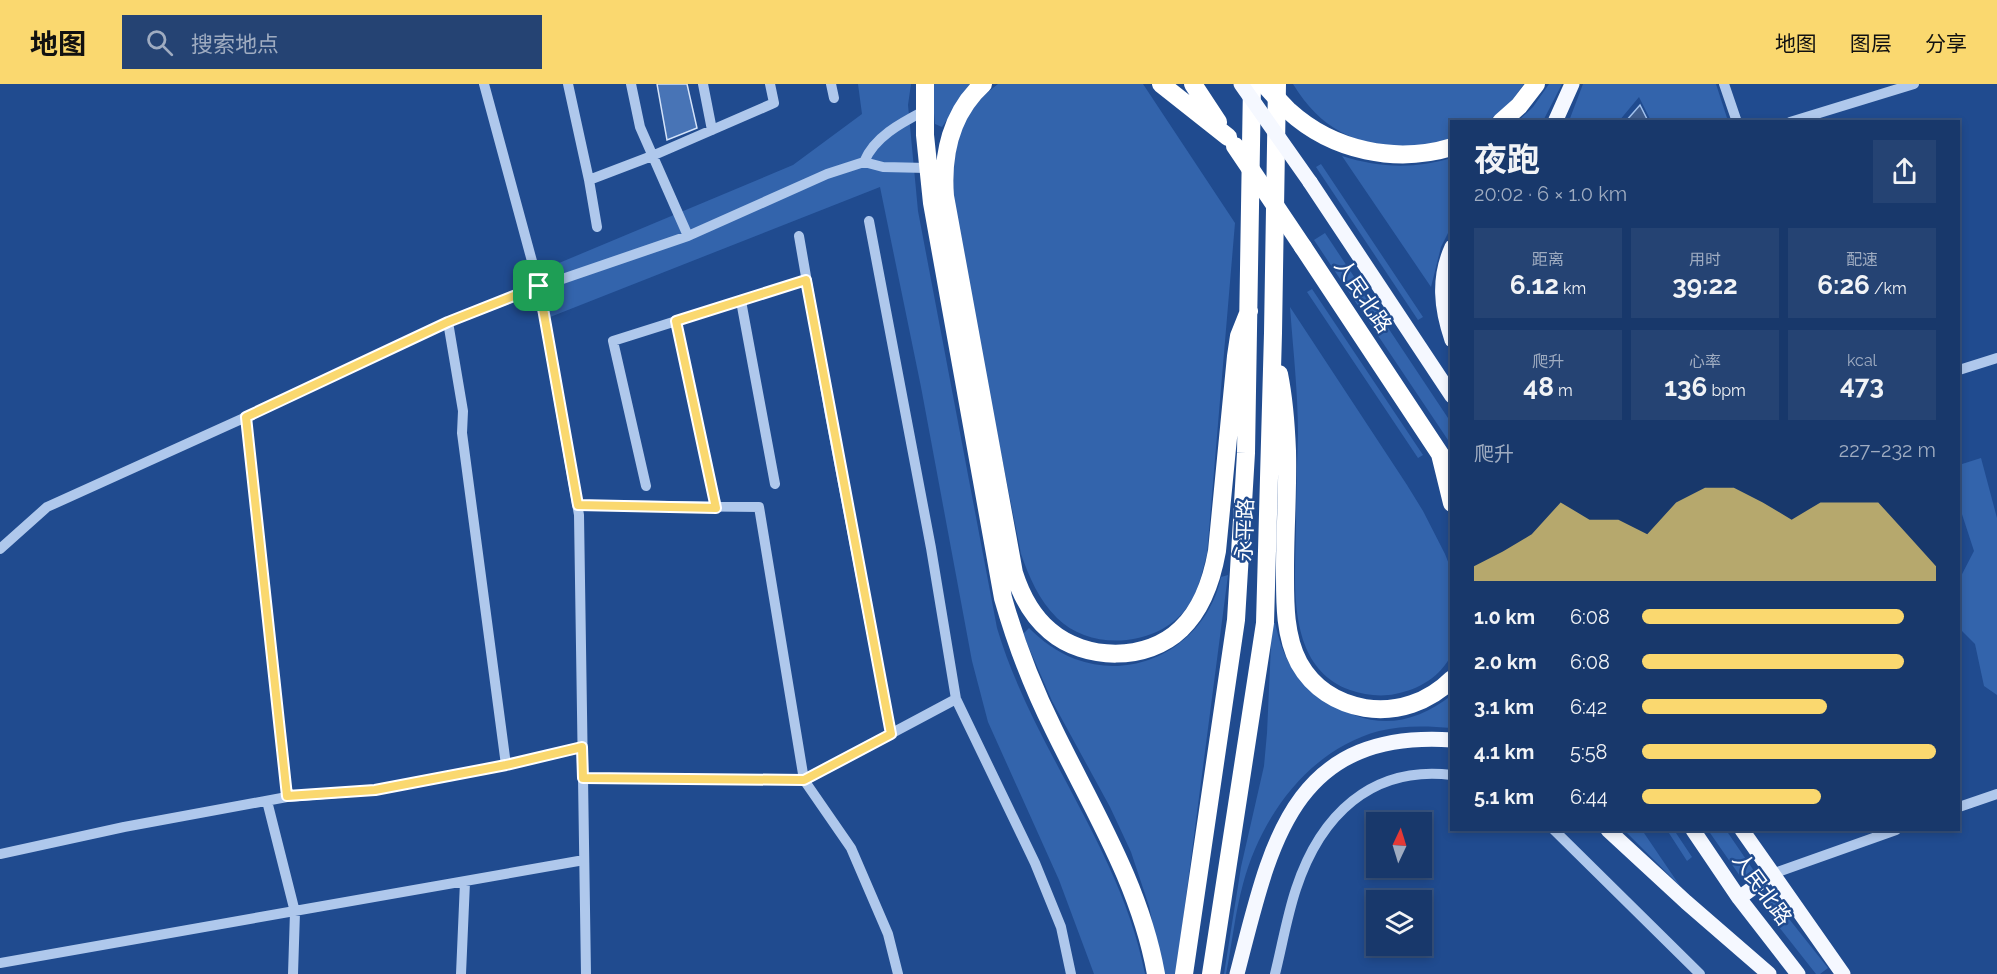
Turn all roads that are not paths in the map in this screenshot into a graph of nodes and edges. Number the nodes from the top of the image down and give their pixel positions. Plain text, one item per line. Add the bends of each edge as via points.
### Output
1 (483, 84) edge
2 (568, 84) edge
3 (631, 84) edge
4 (703, 84) edge
5 (770, 84) edge
6 (831, 84) edge
7 (925, 84) edge
8 (983, 84) edge
9 (1161, 84) edge
10 (1192, 84) edge
11 (1240, 84) edge
12 (1252, 84) edge
13 (1264, 84) edge
14 (1277, 84) edge
15 (1536, 84) edge
16 (1572, 84) edge
17 (1724, 84) edge
18 (1914, 84) edge
19 (834, 98) dead end
20 (924, 111) junction
21 (1504, 120) edge
22 (1556, 120) edge
23 (1736, 120) edge
24 (1797, 120) edge
25 (712, 130) junction
26 (1231, 141) junction
27 (1450, 147) edge
28 (652, 156) junction
29 (864, 162) junction
30 (927, 168) junction
31 (589, 180) junction
32 (869, 220) dead end
33 (597, 227) dead end
34 (687, 236) junction
35 (799, 236) dead end
36 (1450, 252) edge
37 (806, 280) junction
38 (539, 286) junction
39 (741, 301) junction
40 (1248, 311) junction
41 (676, 321) junction
42 (448, 322) junction
43 (1273, 333) junction
44 (1450, 333) edge
45 (1997, 358) edge
46 (1960, 370) edge
47 (1450, 393) edge
48 (246, 417) junction
49 (1440, 454) junction
50 (1450, 469) edge
51 (775, 484) dead end
52 (646, 486) dead end
53 (1450, 495) edge
54 (578, 505) junction
55 (716, 508) junction
56 (0, 549) edge
57 (1450, 681) edge
58 (956, 699) junction
59 (891, 734) junction
60 (1450, 740) edge
61 (582, 747) junction
62 (506, 765) junction
63 (1450, 775) edge
64 (583, 778) junction
65 (804, 780) junction
66 (1997, 794) edge
67 (287, 796) junction
68 (267, 801) junction
69 (1960, 807) edge
70 (1555, 831) edge
71 (1609, 831) edge
72 (1694, 831) edge
73 (1743, 831) edge
74 (1893, 831) edge
75 (0, 854) edge
76 (584, 860) junction
77 (1772, 874) junction
78 (465, 882) junction
79 (1739, 898) junction
80 (295, 912) junction
81 (0, 963) edge
82 (293, 974) edge
83 (461, 974) edge
84 (586, 974) edge
85 (898, 974) edge
86 (1071, 974) edge
87 (1156, 974) edge
88 (1184, 974) edge
89 (1211, 974) edge
90 (1237, 974) edge
91 (1275, 974) edge
92 (1700, 974) edge
93 (1769, 974) edge
94 (1798, 974) edge
95 (1843, 974) edge

1 - 38 street
2 - 31 street
3 - 28 street via 640,127
4 - 25 street
5 - 25 street via 774,104
6 - 19 street
7 - 20 highway
8 - 40 highway via 965,104 951,134 944,171 945,196 1014,573 1032,611 1065,641 1095,652 1141,651 1175,634 1198,607 1217,551 1236,356
9 - 26 highway
10 - 26 highway, 人民北路
11 - 47 main road, 人民北路, bridge
12 - 40 highway, 永平路
13 - 27 highway, bridge via 1303,122 1350,146 1400,155
14 - 43 highway, 永平路
15 - 21 highway
16 - 22 main road
17 - 23 street
18 - 24 street
20 - 29 street via 878,141
20 - 30 highway
25 - 28 street
26 - 49 highway, 人民北路, bridge
28 - 31 street
28 - 34 street
29 - 30 street via 883,167
29 - 34 street via 827,174
30 - 87 highway via 1005,605 1041,703 1130,886
31 - 33 street
32 - 58 street
34 - 38 street
35 - 37 street
36 - 44 main road via 1442,287
37 - 39 street
37 - 59 street
38 - 42 street
38 - 54 street
39 - 41 street
39 - 51 street
40 - 88 highway, 永平路 via 1246,453 1236,620
41 - 52 street via 613,341
41 - 55 street
42 - 48 street
42 - 62 street via 463,411 462,433
43 - 57 highway via 1284,399 1287,451 1287,614 1299,662 1328,694 1367,708 1415,703
43 - 89 highway, 永平路 via 1265,624
45 - 46 street
48 - 56 street via 47,507
48 - 67 street
49 - 50 main road, 人民北路
49 - 53 highway
54 - 55 street
54 - 61 street
55 - 65 street via 759,507
58 - 59 street
58 - 86 street via 1035,863 1061,927
59 - 65 street
60 - 90 main road via 1418,739 1374,748 1337,764 1308,788 1271,852
61 - 62 street
61 - 64 street
62 - 67 street via 375,790
63 - 91 street via 1386,781 1358,795 1335,817 1312,851 1298,882
64 - 65 street
64 - 76 street
65 - 85 street via 851,848 888,934
66 - 69 street
67 - 68 street
68 - 75 street
68 - 80 street
70 - 92 street
71 - 93 main road
72 - 79 main road, 人民北路
73 - 77 main road, 人民北路
74 - 77 street
76 - 78 street
76 - 84 street
77 - 79 main road
77 - 95 main road, 人民北路
78 - 80 street
78 - 83 street
79 - 94 main road, 人民北路
80 - 81 street
80 - 82 street

